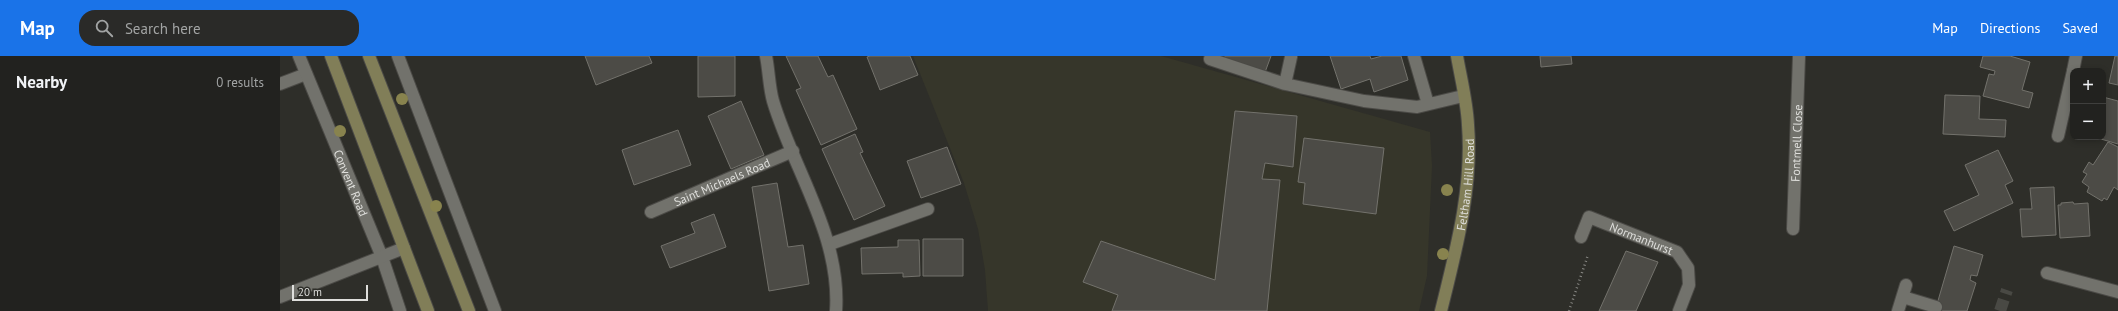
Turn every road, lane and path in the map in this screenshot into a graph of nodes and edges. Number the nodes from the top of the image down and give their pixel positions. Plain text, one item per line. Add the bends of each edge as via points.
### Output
1 (299, 56) edge
2 (331, 56) edge
3 (368, 56) edge
4 (398, 56) edge
5 (766, 56) edge
6 (1211, 56) edge
7 (1414, 56) edge
8 (1457, 56) edge
9 (1799, 56) edge
10 (2076, 56) edge
11 (1291, 57) edge
12 (2074, 68) edge
13 (306, 74) junction
14 (280, 84) edge
15 (1285, 84) junction
16 (2070, 84) edge
17 (1463, 96) junction
18 (1428, 104) junction
19 (2058, 136) dead end
20 (793, 151) junction
21 (928, 209) dead end
22 (651, 212) dead end
23 (1793, 229) dead end
24 (1581, 237) joint
25 (830, 244) junction
26 (404, 248) junction
27 (382, 257) junction
28 (2047, 273) dead end
29 (2118, 292) edge
30 (280, 297) edge
31 (1936, 307) dead end
32 (400, 311) edge
33 (428, 311) edge
34 (469, 311) edge
35 (495, 311) edge
36 (836, 311) edge
37 (1441, 311) edge
38 (1569, 311) edge
39 (1679, 311) edge
40 (1898, 311) edge

1 - 13 street, Convent Road
2 - 26 main road
3 - 34 main road
4 - 35 street
5 - 20 street via 773,101
6 - 15 street via 1210,59
7 - 18 street
8 - 17 main road, Feltham Hill Road
9 - 23 street, Fontmell Close
10 - 12 street
11 - 15 street
13 - 14 street
13 - 27 street, Convent Road
15 - 18 street via 1364,101 1417,107
16 - 19 street
17 - 18 street
17 - 37 main road, Feltham Hill Road via 1468,124 1468,182
20 - 22 street, Saint Michaels Road
20 - 25 street
21 - 25 street
24 - 38 path via 1590,250
24 - 39 street, Normanhurst via 1589,217 1676,252 1688,268 1689,285
25 - 36 street
26 - 27 street
26 - 33 main road
27 - 30 street
27 - 32 street, Convent Road
28 - 29 street
31 - 40 street via 1905,291

